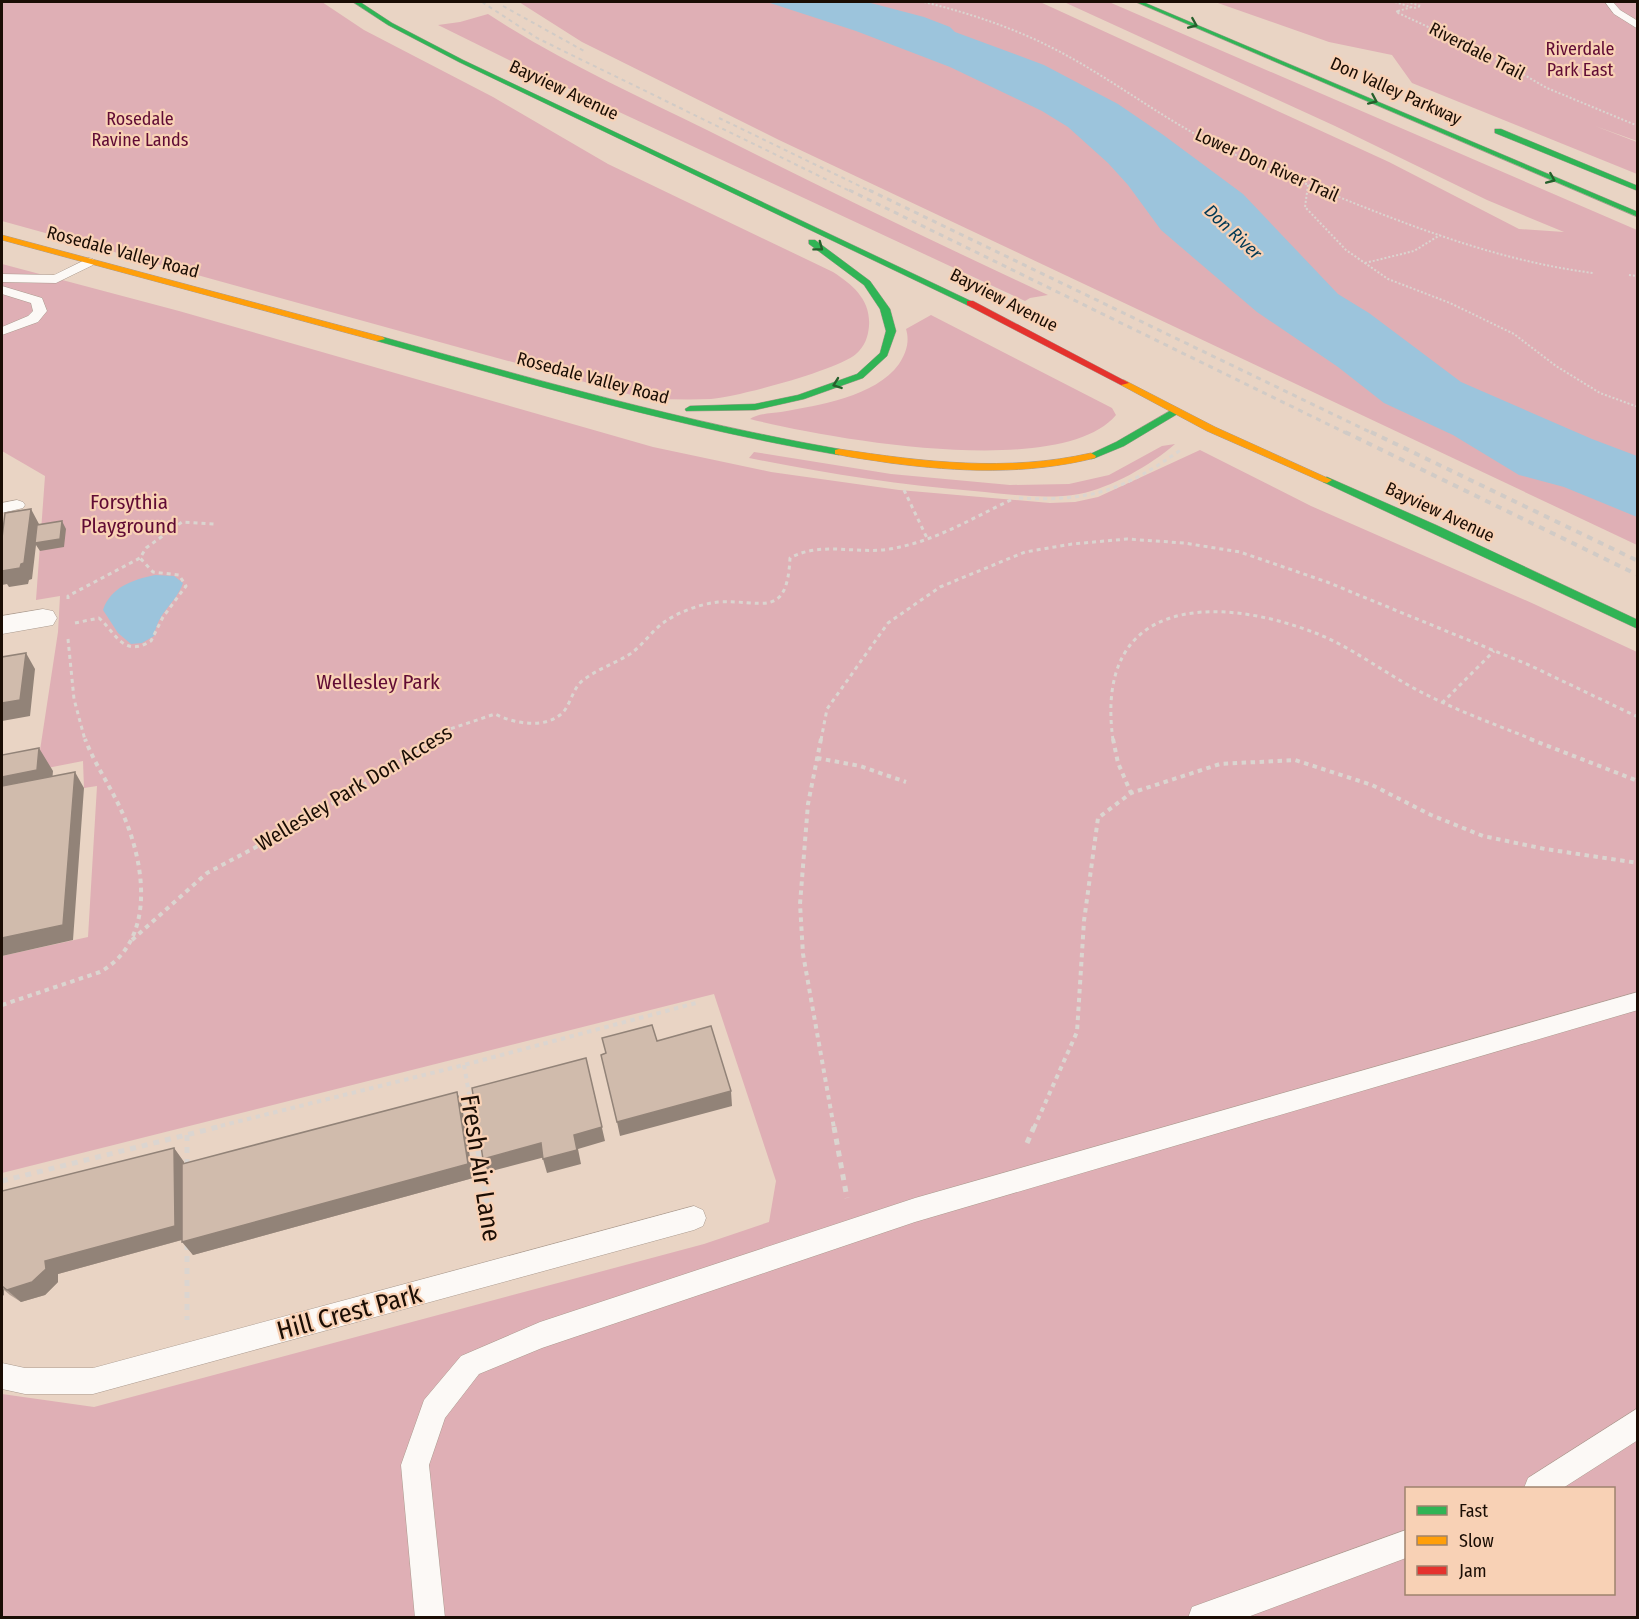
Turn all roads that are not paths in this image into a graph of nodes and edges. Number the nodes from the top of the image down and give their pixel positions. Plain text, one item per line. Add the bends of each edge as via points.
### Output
1 (356, 2) edge
2 (1139, 2) edge
3 (1609, 2) edge
4 (1638, 26) edge
5 (1481, 124) dead end
6 (1638, 189) edge
7 (756, 199) junction
8 (1638, 215) edge
9 (2, 238) edge
10 (89, 262) junction
11 (2, 278) edge
12 (2, 290) edge
13 (2, 331) edge
14 (629, 408) junction
15 (1175, 411) junction
16 (44, 618) dead end
17 (2, 625) edge
18 (1638, 625) edge
19 (1638, 1001) edge
20 (694, 1218) dead end
21 (2, 1376) edge
22 (1638, 1421) edge
23 (1540, 1487) edge
24 (1405, 1545) edge
25 (430, 1617) edge
26 (1203, 1617) edge

1 - 7 main road, Bayview Avenue via 461,61
2 -> 8 main road, Don Valley Parkway
3 - 4 lane
5 - 6 main road, Don Valley Parkway
7 -> 14 main road via 867,283 885,309 891,331 884,354 860,376 801,398 767,405 682,410
7 - 15 main road, Bayview Avenue via 1000,317
9 - 10 main road, Rosedale Valley Road
10 - 11 lane via 56,279
10 - 14 main road, Rosedale Valley Road
12 - 13 lane via 37,301 40,311 27,322
14 - 15 main road, Rosedale Valley Road via 869,457 1021,467 1096,456 1125,444
15 - 18 main road, Bayview Avenue
16 - 17 street
19 - 25 lane via 915,1210 540,1335 470,1365 434,1410 415,1465
20 - 21 lane, Hill Crest Park via 93,1382 25,1382
22 - 23 lane
24 - 26 lane

